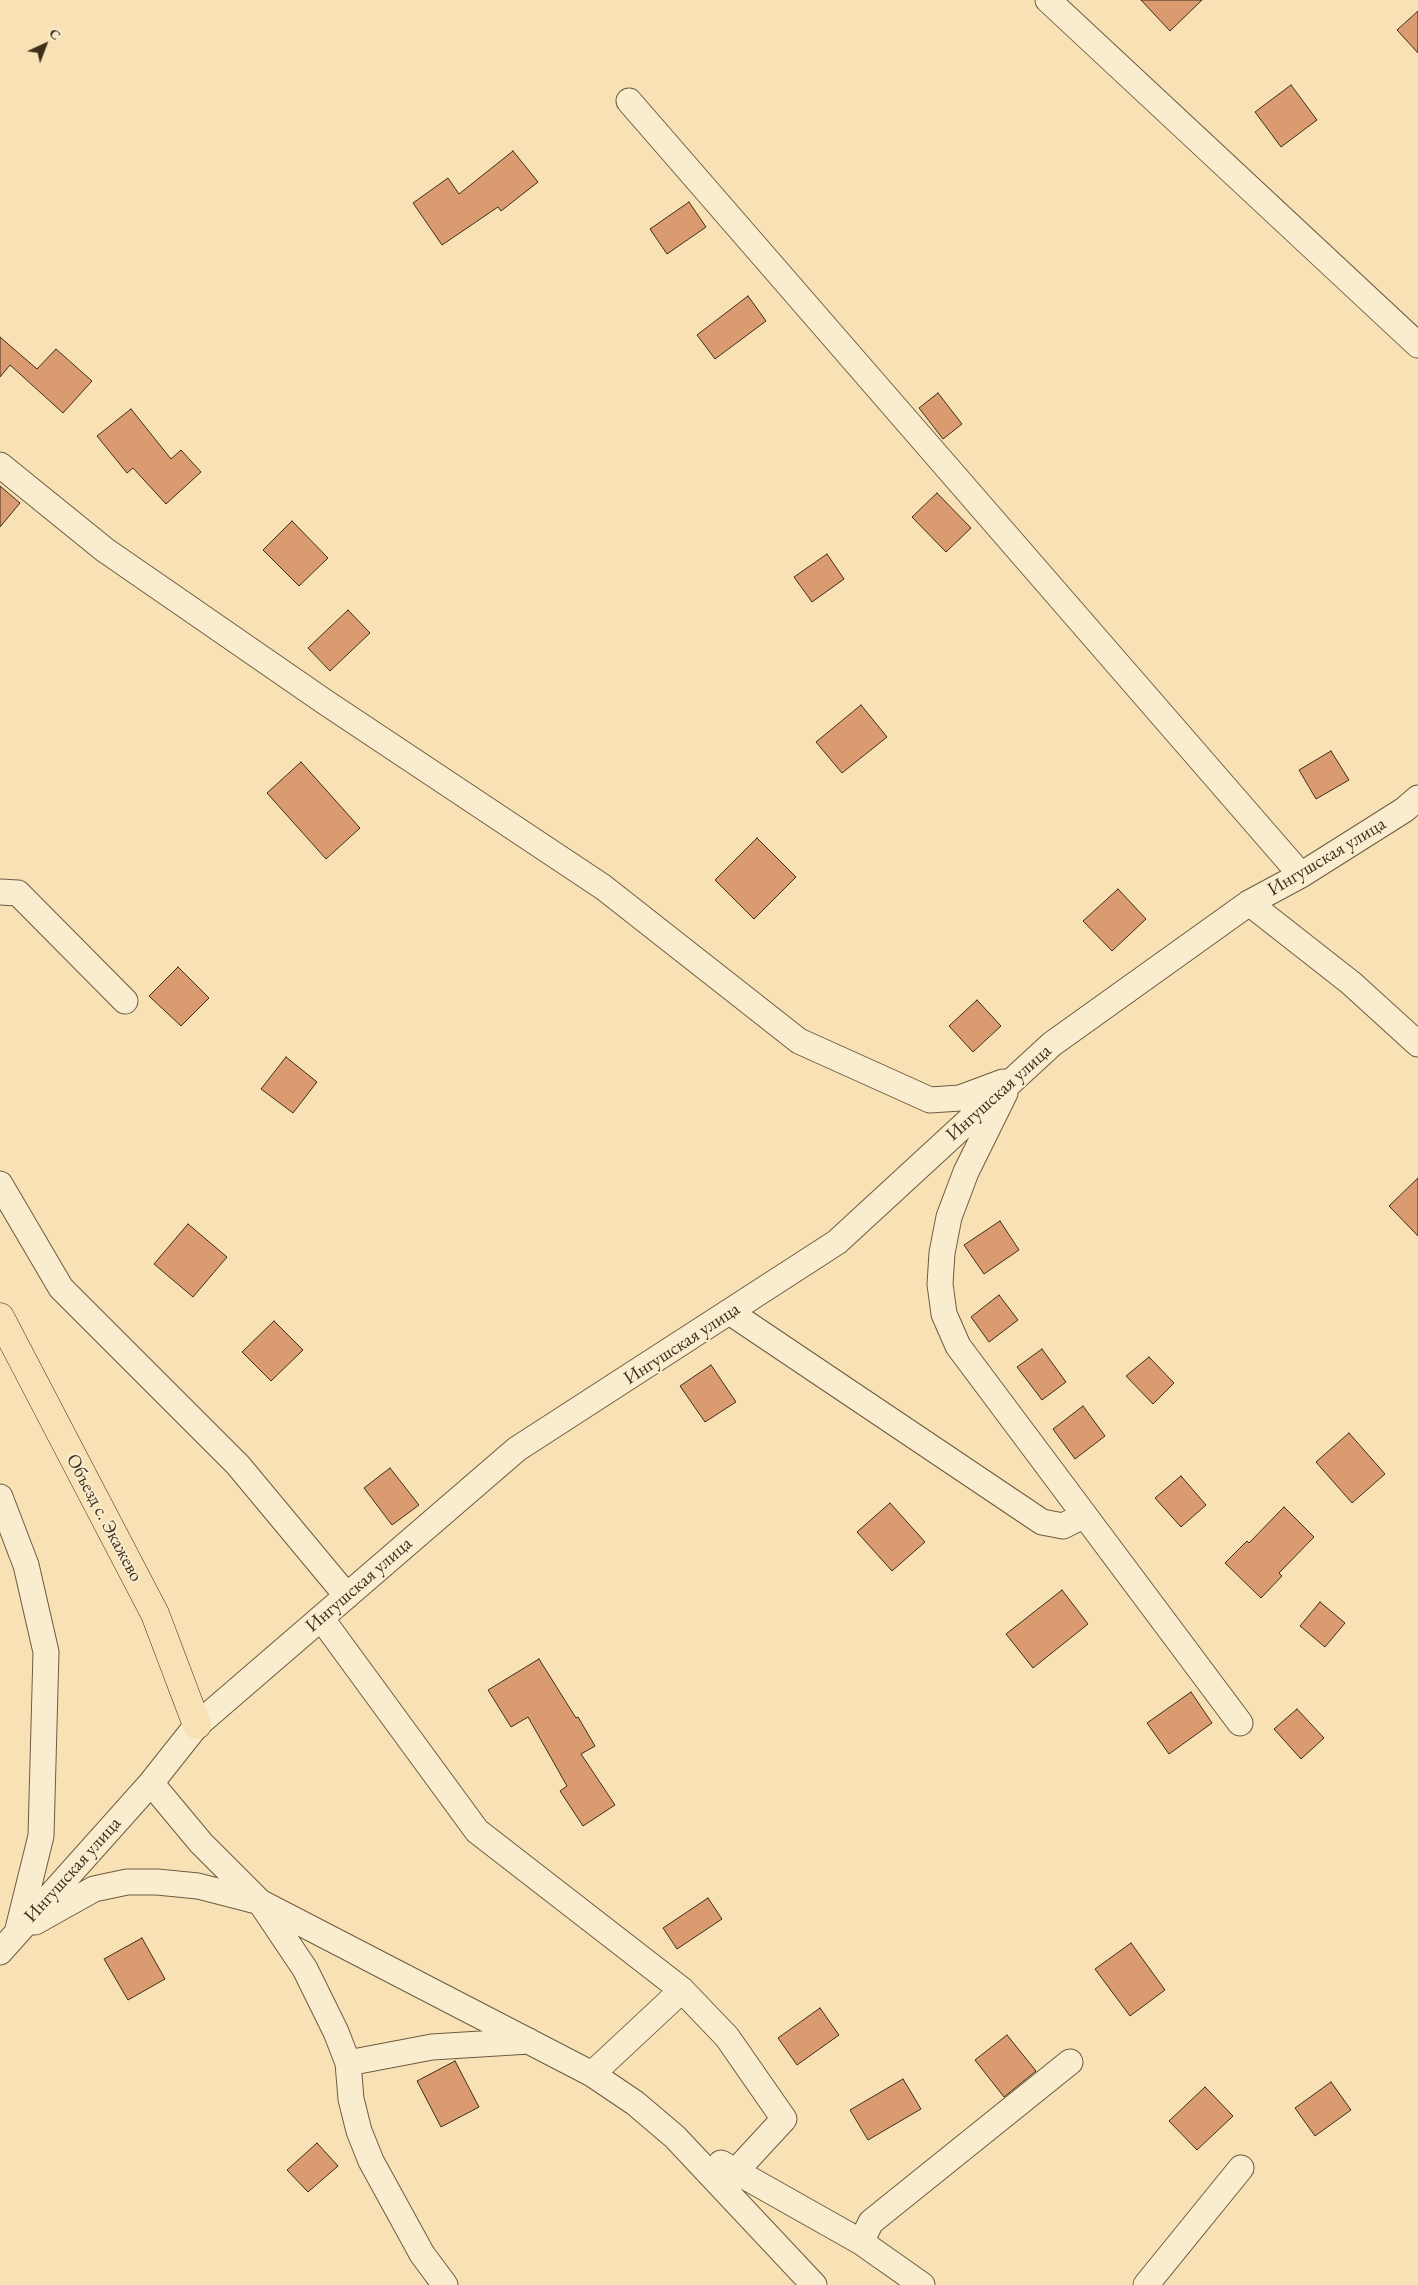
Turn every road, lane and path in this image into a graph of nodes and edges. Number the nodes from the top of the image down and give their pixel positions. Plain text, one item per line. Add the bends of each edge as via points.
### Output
1 (1048, 0) edge
2 (629, 101) dead end
3 (1418, 345) edge
4 (0, 465) edge
5 (1418, 798) edge
6 (1301, 875) junction
7 (0, 892) edge
8 (1249, 904) junction
9 (125, 1001) dead end
10 (1418, 1044) edge
11 (1012, 1079) junction
12 (0, 1184) edge
13 (731, 1313) junction
14 (0, 1317) edge
15 (0, 1497) edge
16 (1083, 1516) junction
17 (347, 1596) junction
18 (321, 1618) junction
19 (1240, 1723) dead end
20 (197, 1725) junction
21 (151, 1783) junction
22 (260, 1902) junction
23 (18, 1932) junction
24 (0, 1952) edge
25 (682, 1990) junction
26 (529, 2041) junction
27 (1070, 2062) dead end
28 (348, 2063) junction
29 (592, 2074) junction
30 (676, 2137) junction
31 (1241, 2168) dead end
32 (736, 2171) junction
33 (861, 2242) junction
34 (445, 2285) edge
35 (814, 2285) edge
36 (922, 2285) edge
37 (1146, 2285) edge

1 - 3 street
2 - 6 street
4 - 11 street via 105,550 325,702 603,887 799,1041 930,1100 960,1098
5 - 6 street, Ингушская улица
6 - 8 street, Ингушская улица
7 - 9 street via 18,893
8 - 10 street via 1351,982
8 - 11 street, Ингушская улица via 1052,1044
11 - 13 street, Ингушская улица via 837,1242
11 - 16 street via 966,1172 950,1217 942,1253 940,1284 944,1314 958,1346
12 - 17 street via 61,1288 238,1465
13 - 16 street via 1042,1522 1064,1526
13 - 17 street, Ингушская улица via 517,1449
14 - 20 main road, Объезд с. Экажево via 155,1614
15 - 23 street via 26,1565 46,1652 41,1836
16 - 19 street
17 - 18 street, Ингушская улица
18 - 20 street, Ингушская улица
18 - 25 street via 477,1831
20 - 21 street, Ингушская улица
21 - 22 street via 201,1843
21 - 23 street, Ингушская улица
22 - 23 street via 198,1886 127,1882 94,1890
22 - 26 street
22 - 28 street via 304,1969
23 - 24 street, Ингушская улица
25 - 29 street
25 - 32 street via 727,2037 784,2120
26 - 28 street via 432,2046
26 - 29 street
27 - 33 street via 870,2222
28 - 34 street via 351,2099 371,2161 422,2254
29 - 30 street via 635,2103
30 - 32 street
30 - 35 street
31 - 37 street
32 - 33 street
33 - 36 street

